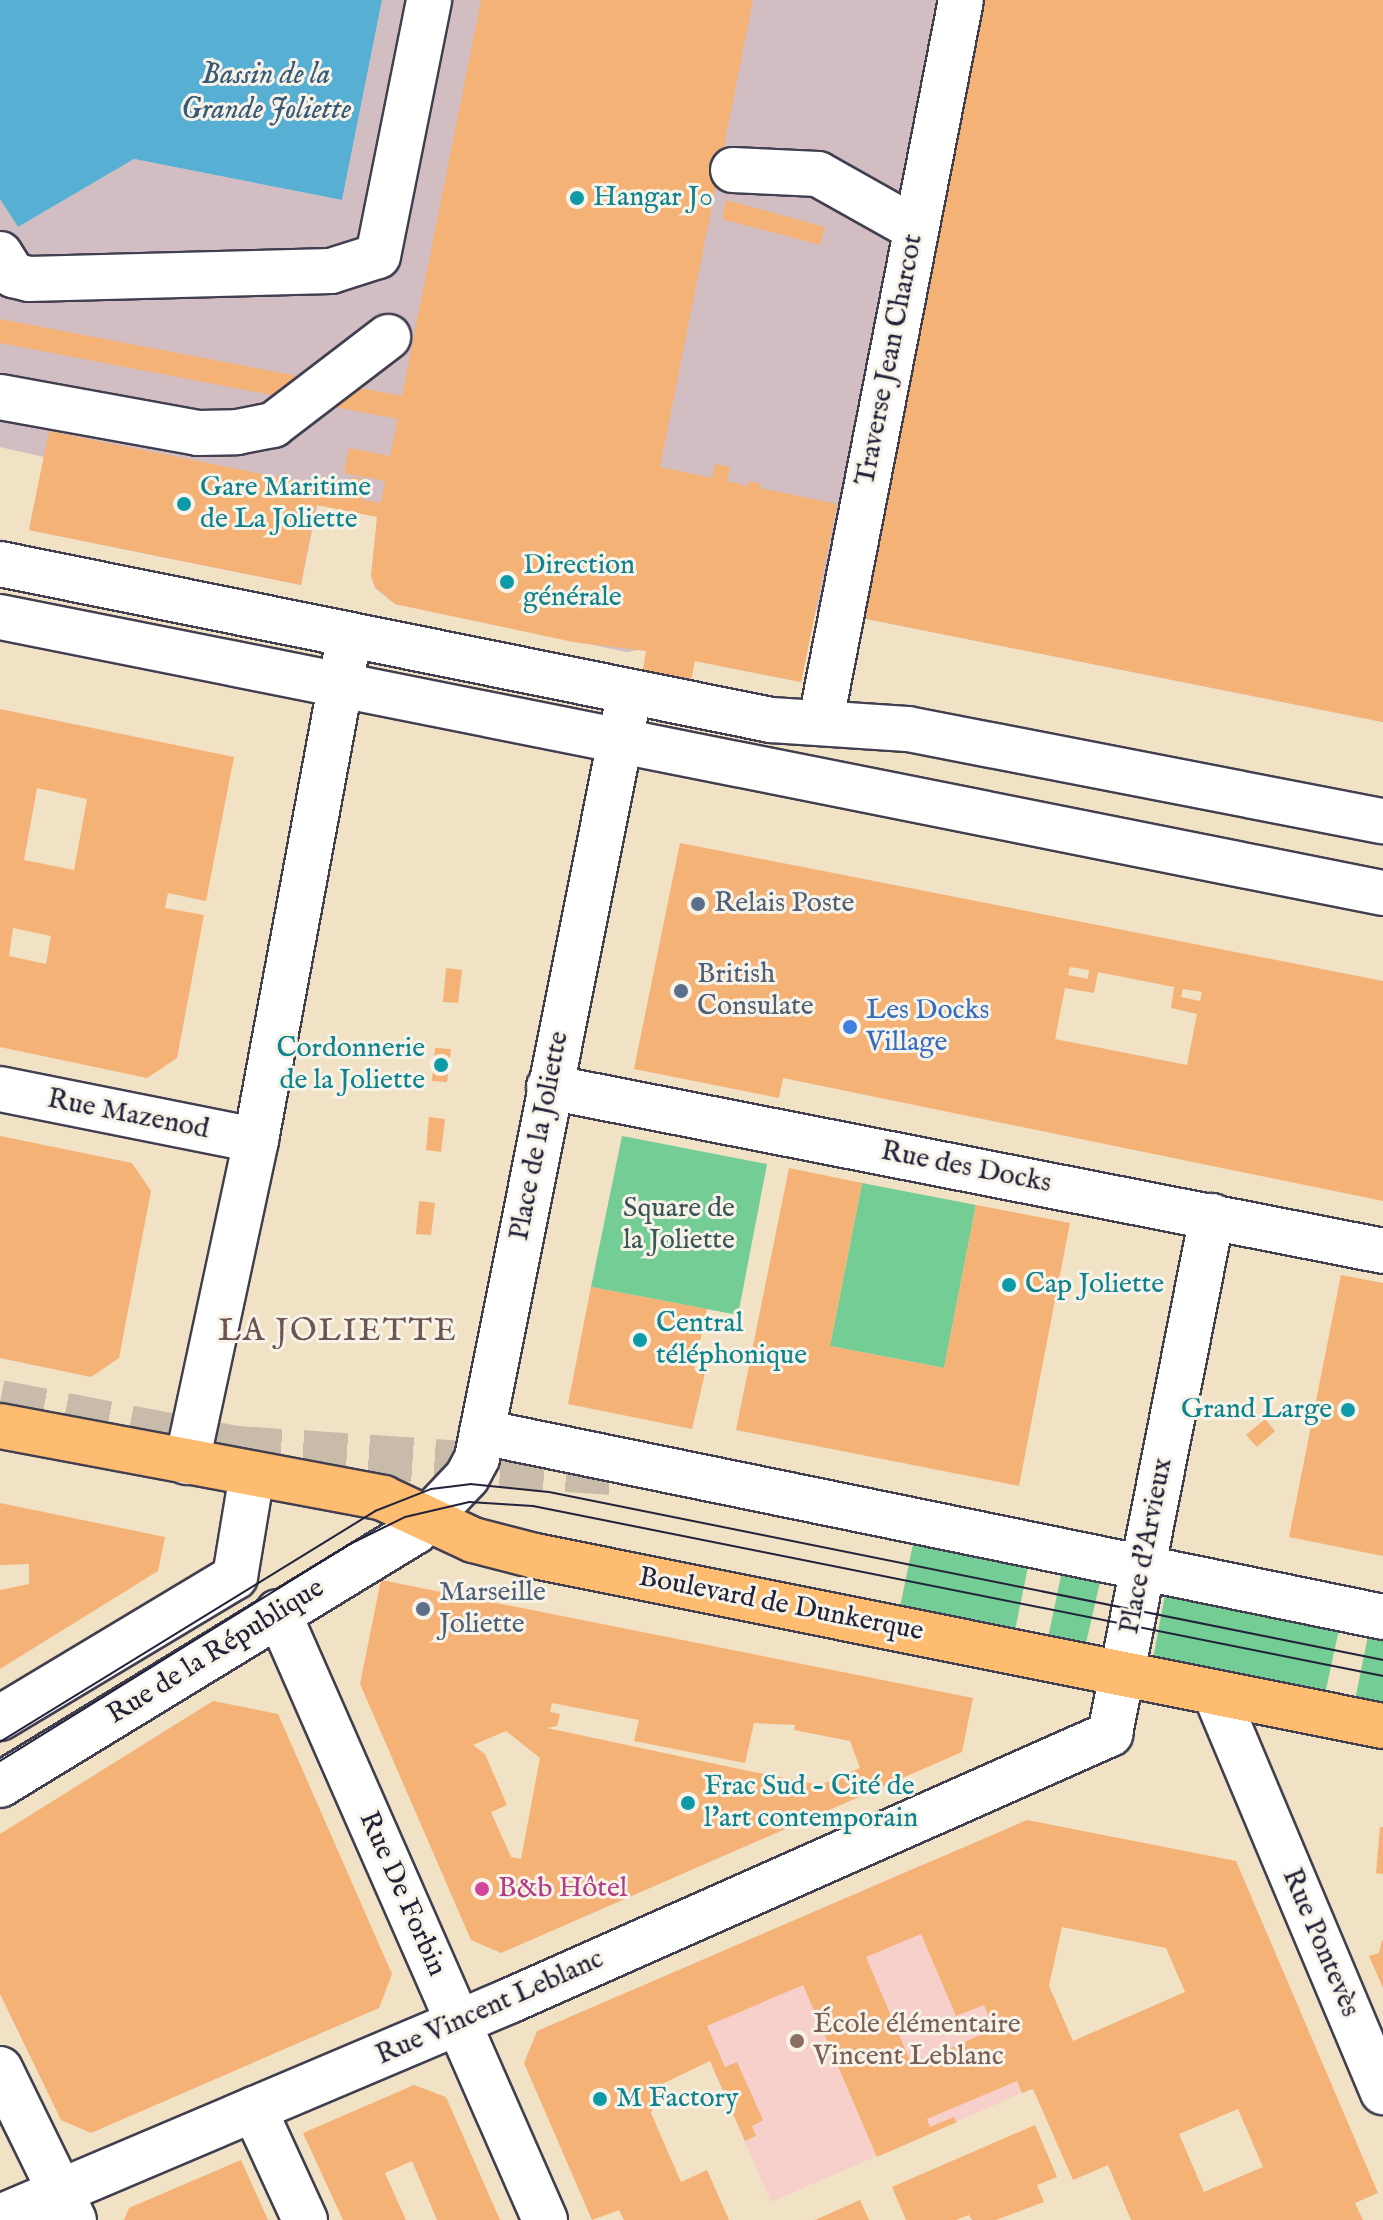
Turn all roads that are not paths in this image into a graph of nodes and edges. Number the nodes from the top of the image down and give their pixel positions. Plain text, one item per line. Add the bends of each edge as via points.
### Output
1 (429, 0) edge
2 (961, 0) edge
3 (733, 170) dead end
4 (916, 229) junction
5 (0, 254) edge
6 (388, 337) dead end
7 (0, 397) edge
8 (0, 564) edge
9 (0, 591) edge
10 (244, 611) junction
11 (0, 617) edge
12 (350, 635) junction
13 (342, 684) junction
14 (630, 694) junction
15 (771, 720) junction
16 (821, 720) junction
17 (621, 739) junction
18 (1015, 792) dead end
19 (1383, 821) edge
20 (1383, 893) edge
21 (549, 1087) junction
22 (0, 1089) edge
23 (256, 1140) junction
24 (1212, 1216) junction
25 (1383, 1251) edge
26 (0, 1426) edge
27 (482, 1432) junction
28 (187, 1462) junction
29 (252, 1474) junction
30 (431, 1519) junction
31 (1142, 1569) junction
32 (278, 1612) junction
33 (1383, 1617) edge
34 (1122, 1674) junction
35 (1215, 1693) junction
36 (0, 1718) edge
37 (1383, 1726) edge
38 (0, 1785) edge
39 (978, 1792) joint
40 (457, 2023) junction
41 (0, 2069) edge
42 (1383, 2092) edge
43 (254, 2109) junction
44 (67, 2206) edge
45 (0, 2217) edge
46 (305, 2220) edge
47 (545, 2220) edge

1 - 5 street via 378,256 331,271 29,279 13,275
2 - 4 street, Traverse Jean Charcot
3 - 4 street via 818,174
4 - 16 street, Traverse Jean Charcot
6 - 7 street via 273,425 237,432 198,433
8 - 10 street
9 - 10 street via 214,633
10 - 12 street
11 - 13 street
12 - 13 street
12 - 14 street
13 - 17 street
13 - 23 street
14 - 15 street
14 - 17 street, Place de la Joliette
15 - 16 street
15 - 18 street via 796,743 843,759
16 - 19 street via 908,729
17 - 20 street
17 - 21 street, Place de la Joliette
21 - 24 street, Rue des Docks
21 - 27 street, Place de la Joliette
22 - 23 street, Rue Mazenod
23 - 28 street
24 - 25 street, Rue des Docks
24 - 31 street, Place d'Arvieux
26 - 28 main road, Boulevard de Dunkerque
27 - 30 street, Place de la Joliette via 467,1477
27 - 31 street
28 - 29 main road, Boulevard de Dunkerque
29 - 30 main road, Boulevard de Dunkerque via 383,1498
29 - 36 street, Rue de la République via 235,1577
30 - 32 street, Rue de la République
30 - 34 main road, Boulevard de Dunkerque via 489,1545
31 - 33 street
31 - 34 street, Place d'Arvieux
32 - 38 street, Rue de la République
32 - 40 street, Rue De Forbin
34 - 35 main road, Boulevard de Dunkerque
34 - 39 street, Place d'Arvieux via 1110,1734
35 - 37 main road, Boulevard de Dunkerque
35 - 42 street, Rue Pontevès
39 - 40 street, Rue Vincent Leblanc
40 - 43 street, Rue Vincent Leblanc
40 - 47 street, Rue De Forbin
41 - 44 street
43 - 44 street, Rue Vincent Leblanc
43 - 46 street
44 - 45 street, Rue Vincent Leblanc

